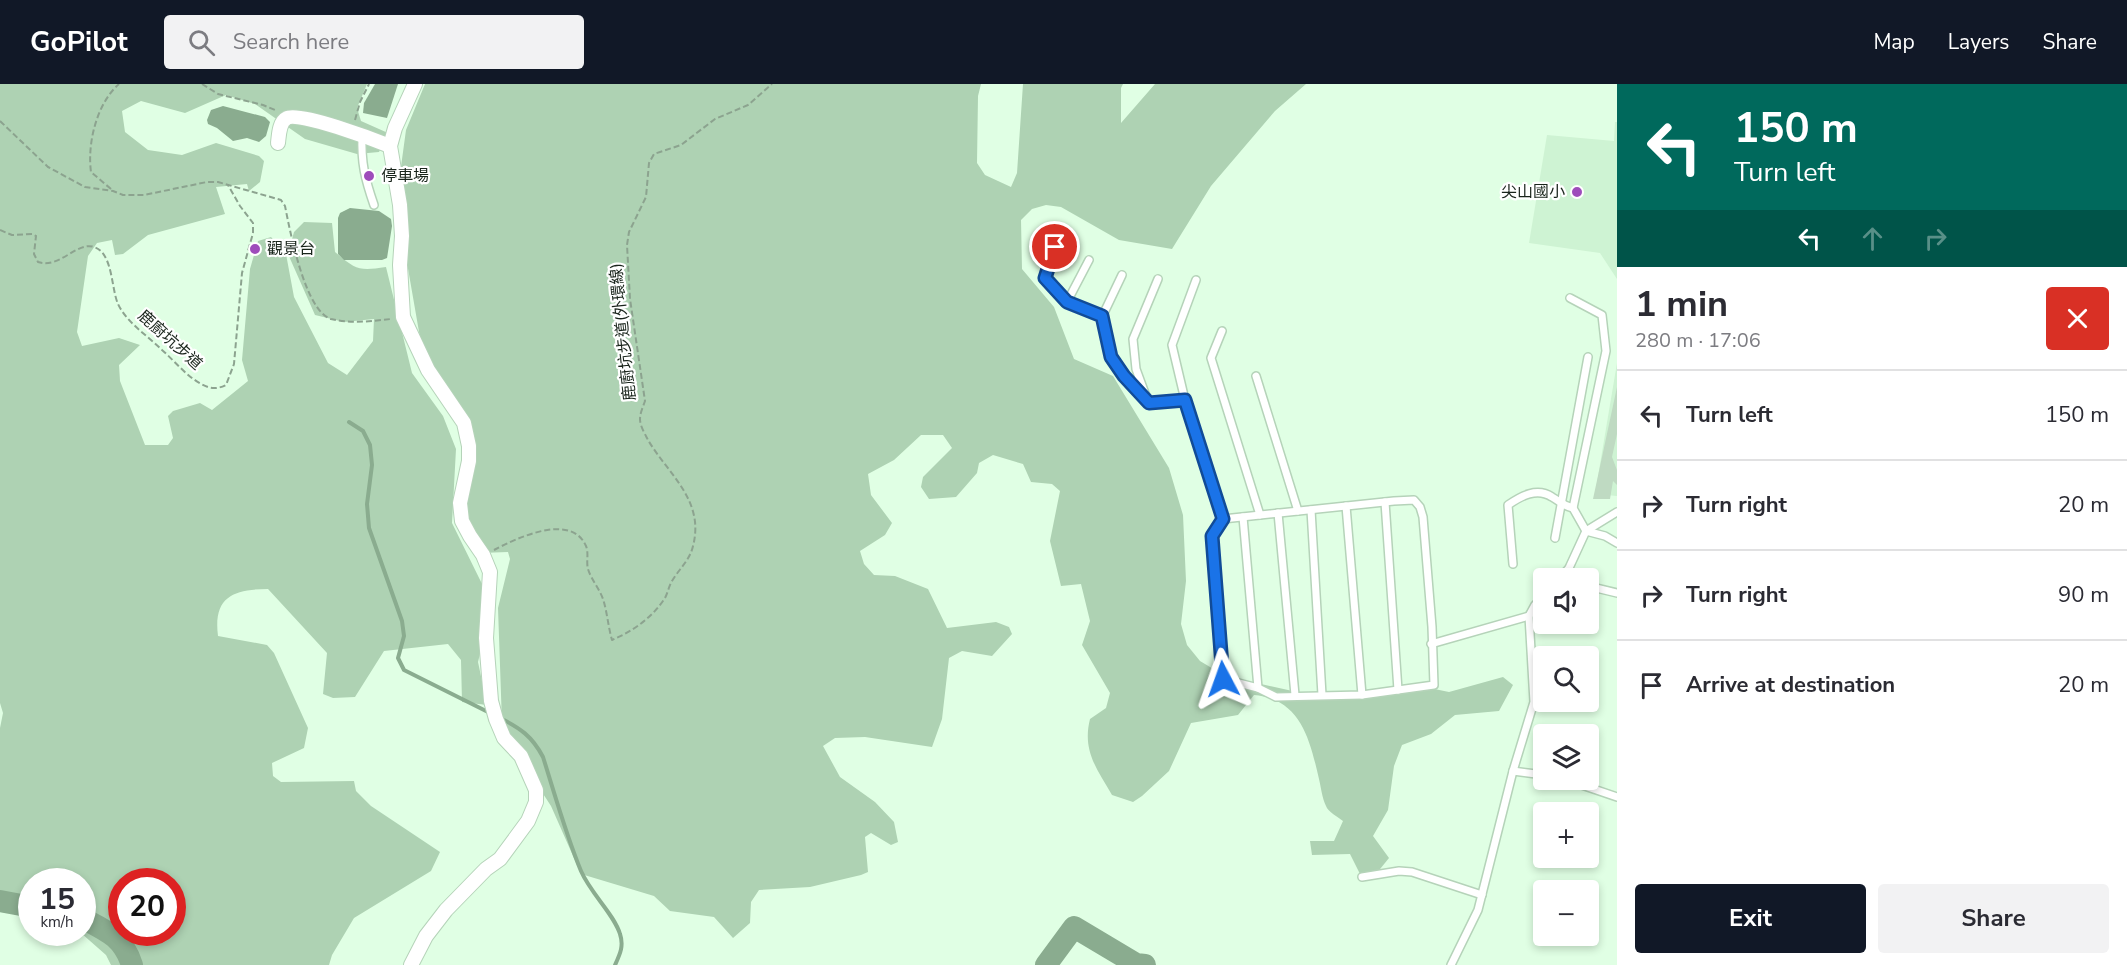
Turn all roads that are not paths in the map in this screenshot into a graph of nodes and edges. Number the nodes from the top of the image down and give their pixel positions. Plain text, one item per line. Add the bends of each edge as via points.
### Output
1 (415, 84) edge
2 (357, 133) junction
3 (278, 143) dead end
4 (390, 146) junction
5 (374, 205) dead end
6 (1055, 247) dead end
7 (1089, 260) dead end
8 (1122, 275) dead end
9 (1158, 279) dead end
10 (1196, 280) dead end
11 (1570, 298) dead end
12 (1067, 302) junction
13 (1102, 316) junction
14 (1222, 330) dead end
15 (1588, 357) dead end
16 (1256, 376) dead end
17 (1185, 400) junction
18 (1149, 403) junction
19 (1385, 502) junction
20 (1346, 506) junction
21 (1562, 506) junction
22 (1573, 508) junction
23 (1311, 510) junction
24 (1298, 511) junction
25 (1617, 512) edge
26 (1278, 513) junction
27 (1260, 515) junction
28 (1243, 517) junction
29 (1223, 519) junction
30 (1586, 531) junction
31 (1555, 538) dead end
32 (1617, 543) edge
33 (1513, 564) dead end
34 (1569, 568) edge
35 (1599, 589) edge
36 (1617, 593) edge
37 (1533, 609) edge
38 (1529, 616) junction
39 (1431, 644) junction
40 (1258, 688) junction
41 (1398, 690) junction
42 (1295, 695) junction
43 (1322, 695) junction
44 (1362, 695) junction
45 (1513, 771) junction
46 (1533, 774) edge
47 (1596, 790) edge
48 (1617, 797) edge
49 (1362, 877) dead end
50 (1482, 895) junction
51 (411, 965) edge
52 (1451, 965) edge

1 - 4 street
2 - 3 street via 301,117 285,118
2 - 4 street
2 - 5 lane via 364,176
4 - 51 street via 400,205 403,317 428,370 464,423 469,461 460,503 462,521 490,572 486,638 494,712 504,738 521,756 536,790 528,822 500,859 446,910
6 - 12 lane via 1045,278
7 - 12 lane
8 - 13 lane
9 - 18 lane via 1133,339 1136,369
10 - 17 lane via 1172,345
11 - 22 lane via 1602,315 1606,351
12 - 13 lane
13 - 18 lane via 1111,357
14 - 27 lane via 1211,358
15 - 21 lane
16 - 24 lane
17 - 18 lane
17 - 29 lane
19 - 20 lane
19 - 39 lane via 1414,500 1420,507
19 - 41 lane
20 - 23 lane
20 - 44 lane
21 - 22 lane
21 - 31 lane
21 - 33 lane via 1551,496 1538,492 1508,505
22 - 30 lane
23 - 24 lane
23 - 43 lane
24 - 26 lane
25 - 30 lane
26 - 27 lane
26 - 42 lane
27 - 28 lane
28 - 29 lane
28 - 40 lane
29 - 40 lane via 1212,536 1223,679
30 - 32 lane
30 - 34 lane
35 - 36 lane
37 - 38 lane
38 - 39 lane
38 - 45 lane via 1533,702
39 - 41 lane via 1434,685
40 - 42 lane via 1276,697
41 - 44 lane
42 - 43 lane
43 - 44 lane
45 - 46 lane
45 - 50 lane
47 - 48 lane
49 - 50 lane via 1399,871
50 - 52 lane

